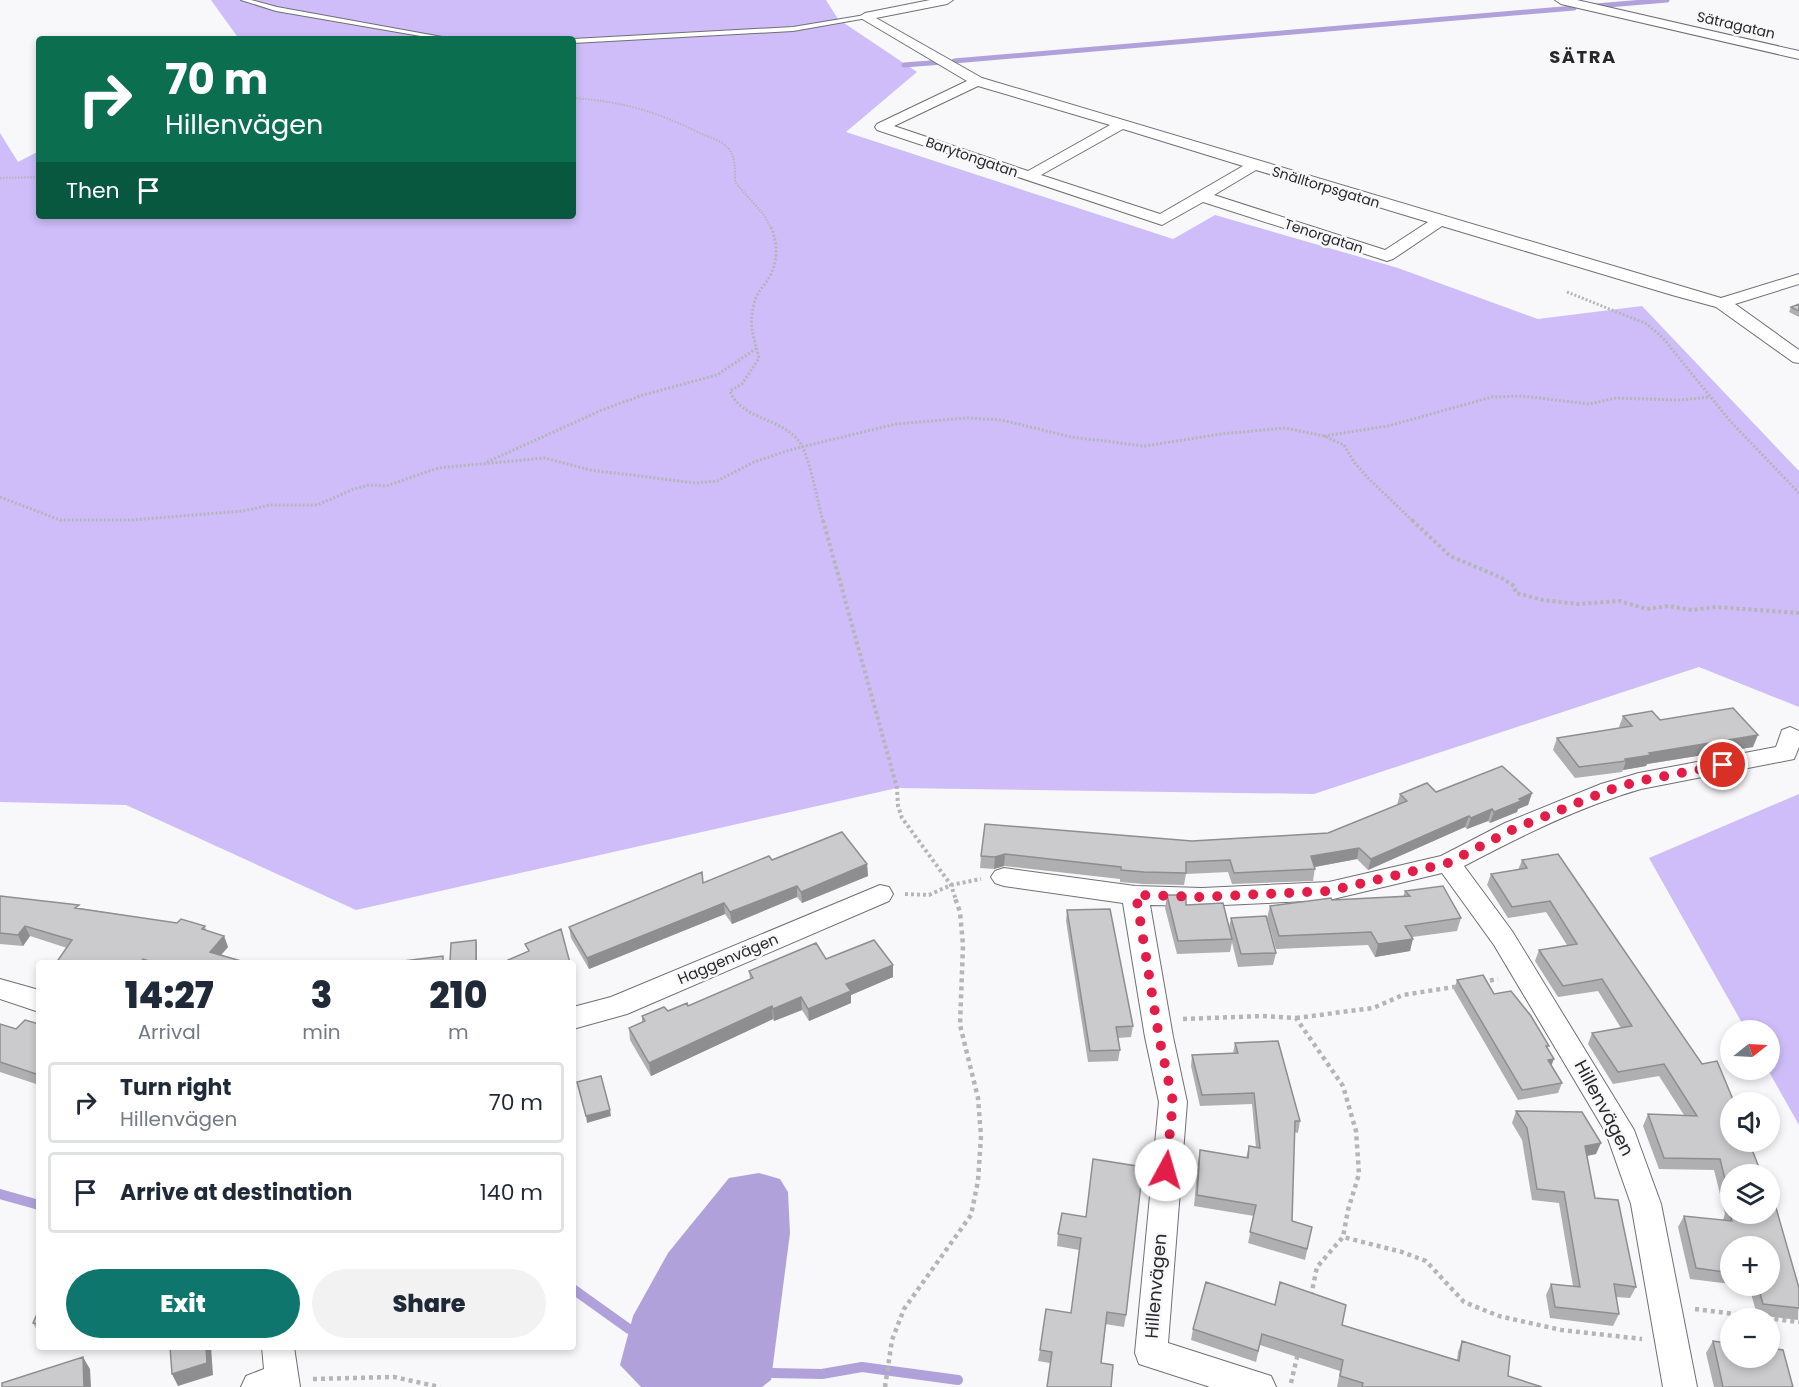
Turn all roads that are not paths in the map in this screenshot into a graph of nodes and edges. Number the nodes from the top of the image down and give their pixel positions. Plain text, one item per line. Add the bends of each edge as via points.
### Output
1 (244, 0) edge
2 (942, 0) edge
3 (1561, 0) edge
4 (865, 17) junction
5 (433, 36) edge
6 (576, 41) edge
7 (1799, 55) edge
8 (977, 81) junction
9 (1121, 124) junction
10 (1254, 165) junction
11 (1029, 176) junction
12 (1203, 197) junction
13 (1439, 221) junction
14 (1799, 279) edge
15 (1722, 303) junction
16 (1799, 358) edge
17 (1790, 735) dead end
18 (1448, 863) junction
19 (1004, 877) road end
20 (880, 894) road end
21 (1136, 895) junction
22 (0, 989) edge
23 (36, 1000) edge
24 (576, 1017) edge
25 (1259, 1387) edge
26 (1680, 1387) edge

1 - 5 lane
2 - 4 street
3 - 7 street, Sätragatan
4 - 6 lane via 793,30
4 - 8 street, Snälltorpsgatan
8 - 9 street, Snälltorpsgatan
8 - 11 street, Barytongatan via 882,127
9 - 10 street, Snälltorpsgatan
9 - 11 street
10 - 12 street
10 - 13 street, Snälltorpsgatan
11 - 12 street, Barytongatan via 1162,220
12 - 13 street, Tenorgatan via 1387,256
13 - 15 street, Snälltorpsgatan
14 - 15 street
15 - 16 street
17 - 18 street via 1786,753 1609,790 1514,829
18 - 21 street via 1329,891 1202,897
18 - 26 street, Hillenvägen via 1525,974 1623,1138 1646,1204
19 - 21 street
20 - 24 street, Haggenvägen via 617,1006
21 - 25 street, Hillenvägen via 1173,1102 1151,1353
22 - 23 street

